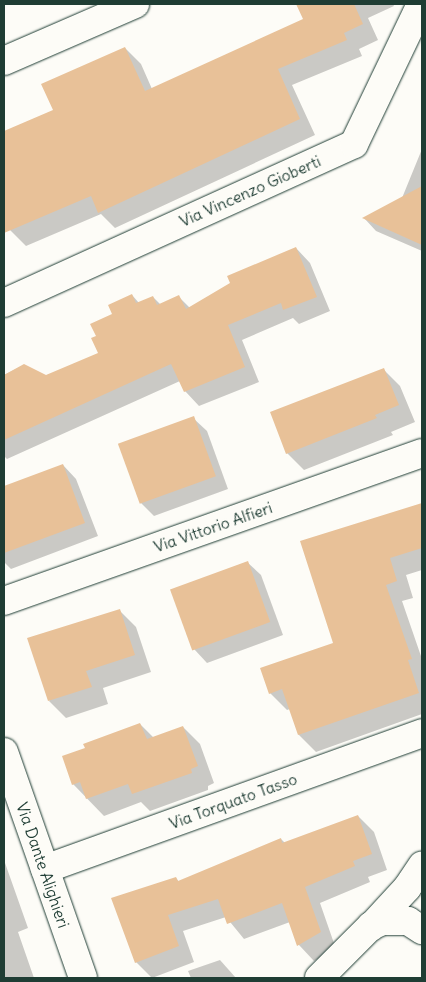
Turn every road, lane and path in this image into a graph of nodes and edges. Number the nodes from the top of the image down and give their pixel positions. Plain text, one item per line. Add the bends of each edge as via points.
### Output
1 (135, 4) edge
2 (421, 4) edge
3 (4, 61) edge
4 (4, 303) edge
5 (422, 453) edge
6 (4, 601) edge
7 (422, 734) edge
8 (4, 752) edge
9 (422, 866) edge
10 (45, 869) junction
11 (422, 930) edge
12 (363, 935) junction
13 (83, 978) edge
14 (319, 978) edge

1 - 3 street
2 - 4 street, Via Vincenzo Gioberti via 354,144
5 - 6 street, Via Vittorio Alfieri
7 - 10 street, Via Torquato Tasso
8 - 10 street, Via Dante Alighieri
9 - 12 street via 407,888
10 - 13 street, Via Dante Alighieri
11 - 12 street via 408,921 395,918 372,926
12 - 14 street

